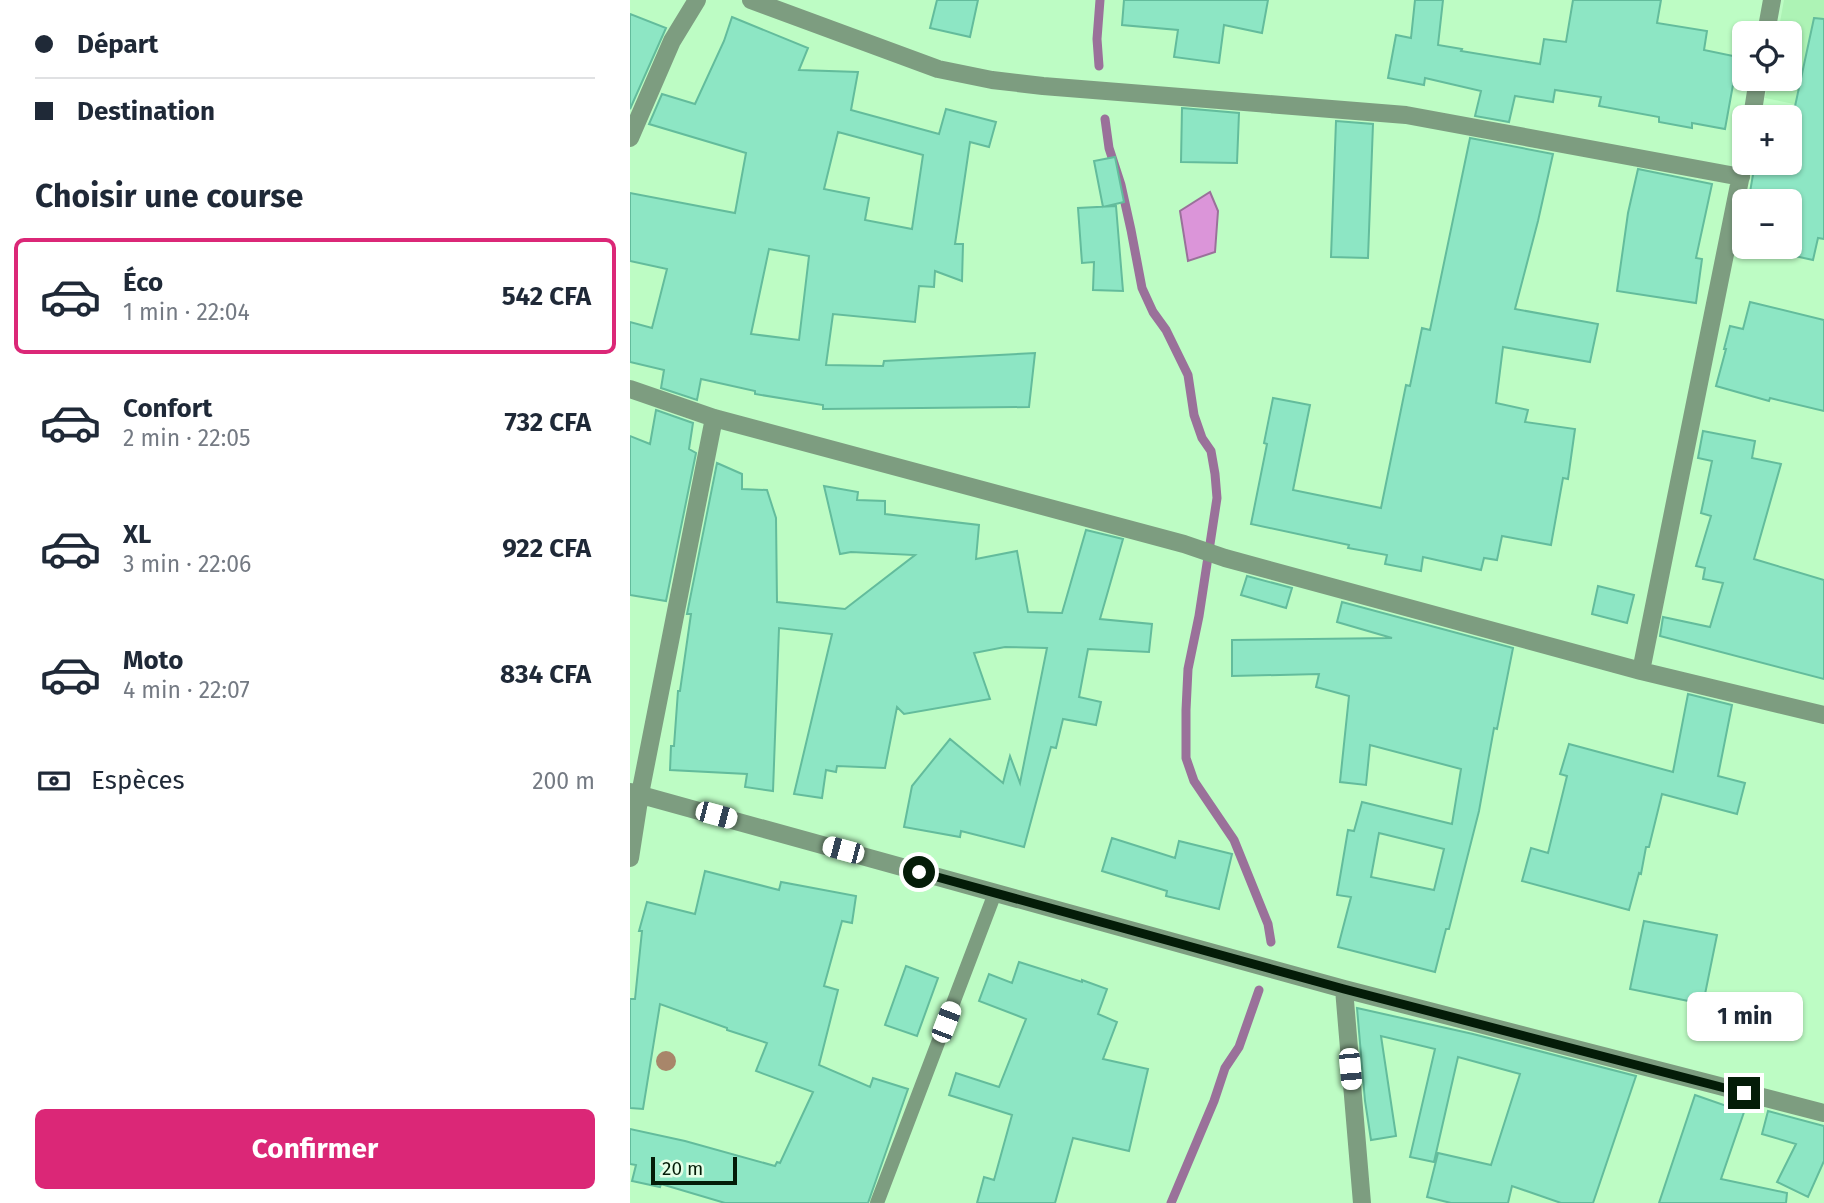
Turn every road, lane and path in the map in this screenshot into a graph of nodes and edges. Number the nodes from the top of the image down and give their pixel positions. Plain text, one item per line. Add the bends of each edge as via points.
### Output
1 (697, 0) edge
2 (751, 0) edge
3 (1772, 0) edge
4 (1768, 21) edge
5 (630, 138) edge
6 (1741, 177) joint
7 (630, 389) edge
8 (714, 418) junction
9 (1641, 671) junction
10 (1824, 715) edge
11 (635, 793) edge
12 (630, 858) edge
13 (995, 893) junction
14 (1344, 989) junction
15 (1824, 1114) edge
16 (877, 1203) edge
17 (1362, 1203) edge

1 - 5 street via 672,41
2 - 6 street via 937,69 992,80 1406,115
3 - 4 street
6 - 9 street
7 - 8 street
8 - 9 street
8 - 11 street
9 - 10 street
11 - 12 street
11 - 13 street
13 - 14 street
13 - 16 lane
14 - 15 street
14 - 17 street

